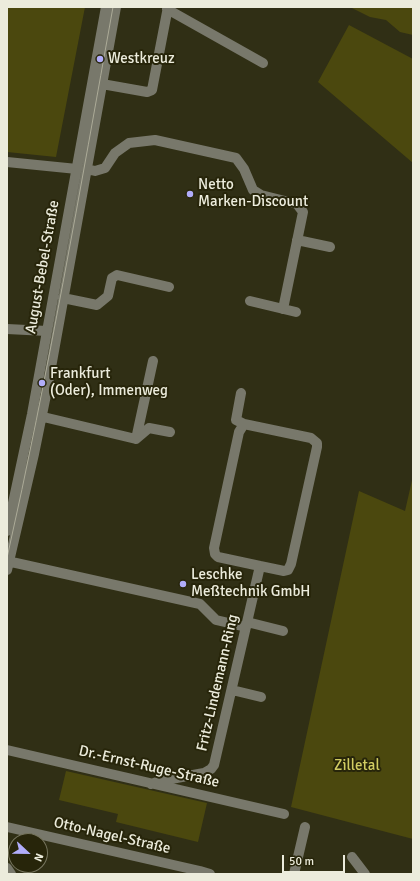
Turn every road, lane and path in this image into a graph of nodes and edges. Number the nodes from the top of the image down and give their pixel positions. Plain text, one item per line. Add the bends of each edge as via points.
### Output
1 (106, 7) edge
2 (116, 7) edge
3 (168, 8) edge
4 (262, 63) dead end
5 (102, 84) junction
6 (7, 162) edge
7 (82, 169) junction
8 (297, 240) junction
9 (330, 247) dead end
10 (170, 287) dead end
11 (63, 298) junction
12 (250, 301) dead end
13 (283, 309) junction
14 (296, 312) dead end
15 (7, 329) edge
16 (47, 330) junction
17 (153, 361) dead end
18 (241, 393) dead end
19 (37, 415) junction
20 (244, 424) junction
21 (170, 432) dead end
22 (136, 439) junction
23 (16, 491) edge
24 (7, 531) edge
25 (8, 564) edge
26 (260, 566) junction
27 (246, 624) junction
28 (283, 631) dead end
29 (232, 690) junction
30 (261, 697) dead end
31 (7, 750) edge
32 (151, 784) junction
33 (284, 814) dead end
34 (7, 827) edge
35 (305, 827) dead end
36 (352, 857) dead end
37 (7, 868) edge
38 (11, 874) edge
39 (210, 874) edge
40 (294, 874) edge
41 (365, 874) edge

1 - 7 street, August-Bebel-Straße
2 - 5 street, August-Bebel-Straße
3 - 4 street
3 - 5 street via 152,90 147,92
5 - 7 street, August-Bebel-Straße
6 - 7 street
7 - 8 street via 95,171 105,168 115,153 129,143 155,140 236,158 244,169 252,190 261,195 297,204 303,212
7 - 11 street, August-Bebel-Straße
7 - 16 street, August-Bebel-Straße
8 - 9 street
8 - 13 street
10 - 11 street via 117,275 112,278 108,296 97,305
11 - 19 street, August-Bebel-Straße
12 - 13 street
13 - 14 street
15 - 16 street
16 - 19 street, August-Bebel-Straße
17 - 22 street
18 - 20 street via 236,420
19 - 22 street
19 - 23 street, August-Bebel-Straße
20 - 26 street via 239,432 214,548 218,557
20 - 26 street via 311,438 317,443 291,564 288,570 284,571
21 - 22 street via 149,428
23 - 24 street, August-Bebel-Straße
23 - 25 street, August-Bebel-Straße
25 - 27 street via 200,604 216,620
26 - 27 street, Fritz-Lindemann-Ring
27 - 28 street
27 - 29 street, Fritz-Lindemann-Ring
29 - 30 street
29 - 32 street, Fritz-Lindemann-Ring via 216,760 211,769 204,773
31 - 32 street, Dr.-Ernst-Ruge-Straße
32 - 33 street, Dr.-Ernst-Ruge-Straße
34 - 39 street, Otto-Nagel-Straße
35 - 40 street
36 - 41 street
37 - 38 street

